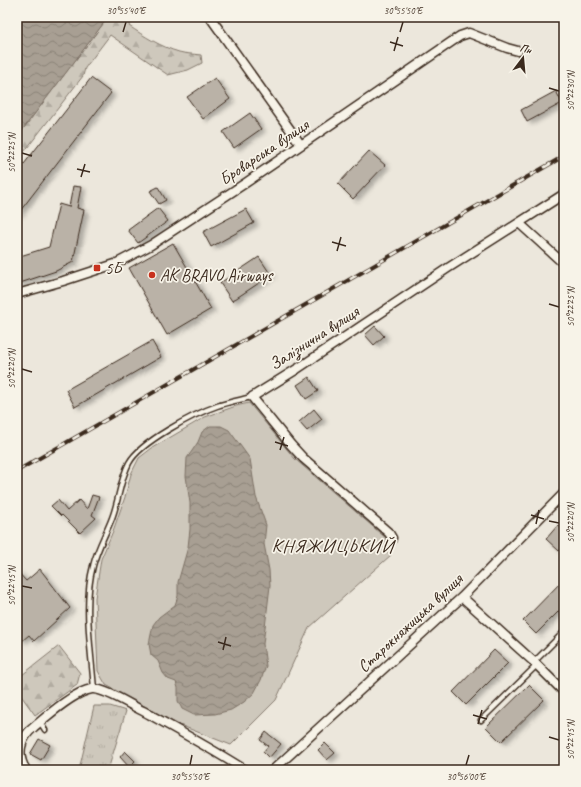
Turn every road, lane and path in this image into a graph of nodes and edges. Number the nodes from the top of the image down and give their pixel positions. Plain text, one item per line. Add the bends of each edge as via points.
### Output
1 (210, 17) edge
2 (518, 52) dead end
3 (301, 145) junction
4 (564, 194) edge
5 (519, 223) junction
6 (564, 264) edge
7 (17, 294) edge
8 (252, 397) junction
9 (564, 493) edge
10 (391, 541) dead end
11 (462, 597) junction
12 (564, 632) edge
13 (535, 663) junction
14 (94, 689) junction
15 (564, 692) edge
16 (481, 720) dead end
17 (40, 722) junction
18 (45, 730) dead end
19 (20, 742) edge
20 (26, 770) edge
21 (245, 770) edge
22 (273, 770) edge

1 - 3 street
2 - 3 street, Броварська вулиця via 469,33 460,36
3 - 7 street, Броварська вулиця via 151,245 115,264
4 - 5 street, Залізнична вулиця
5 - 6 street
5 - 8 street, Залізнична вулиця
8 - 10 street via 291,445 389,533
8 - 14 lane via 216,407 182,422 149,442 128,464 112,517 90,574 88,615
9 - 11 street, Старокняжицька вулиця
11 - 13 street
11 - 22 street, Старокняжицька вулиця
12 - 13 lane
13 - 15 street
13 - 16 lane
14 - 17 street via 74,697
14 - 21 street via 124,701 207,746
17 - 18 lane
17 - 19 street
19 - 20 street via 20,758

